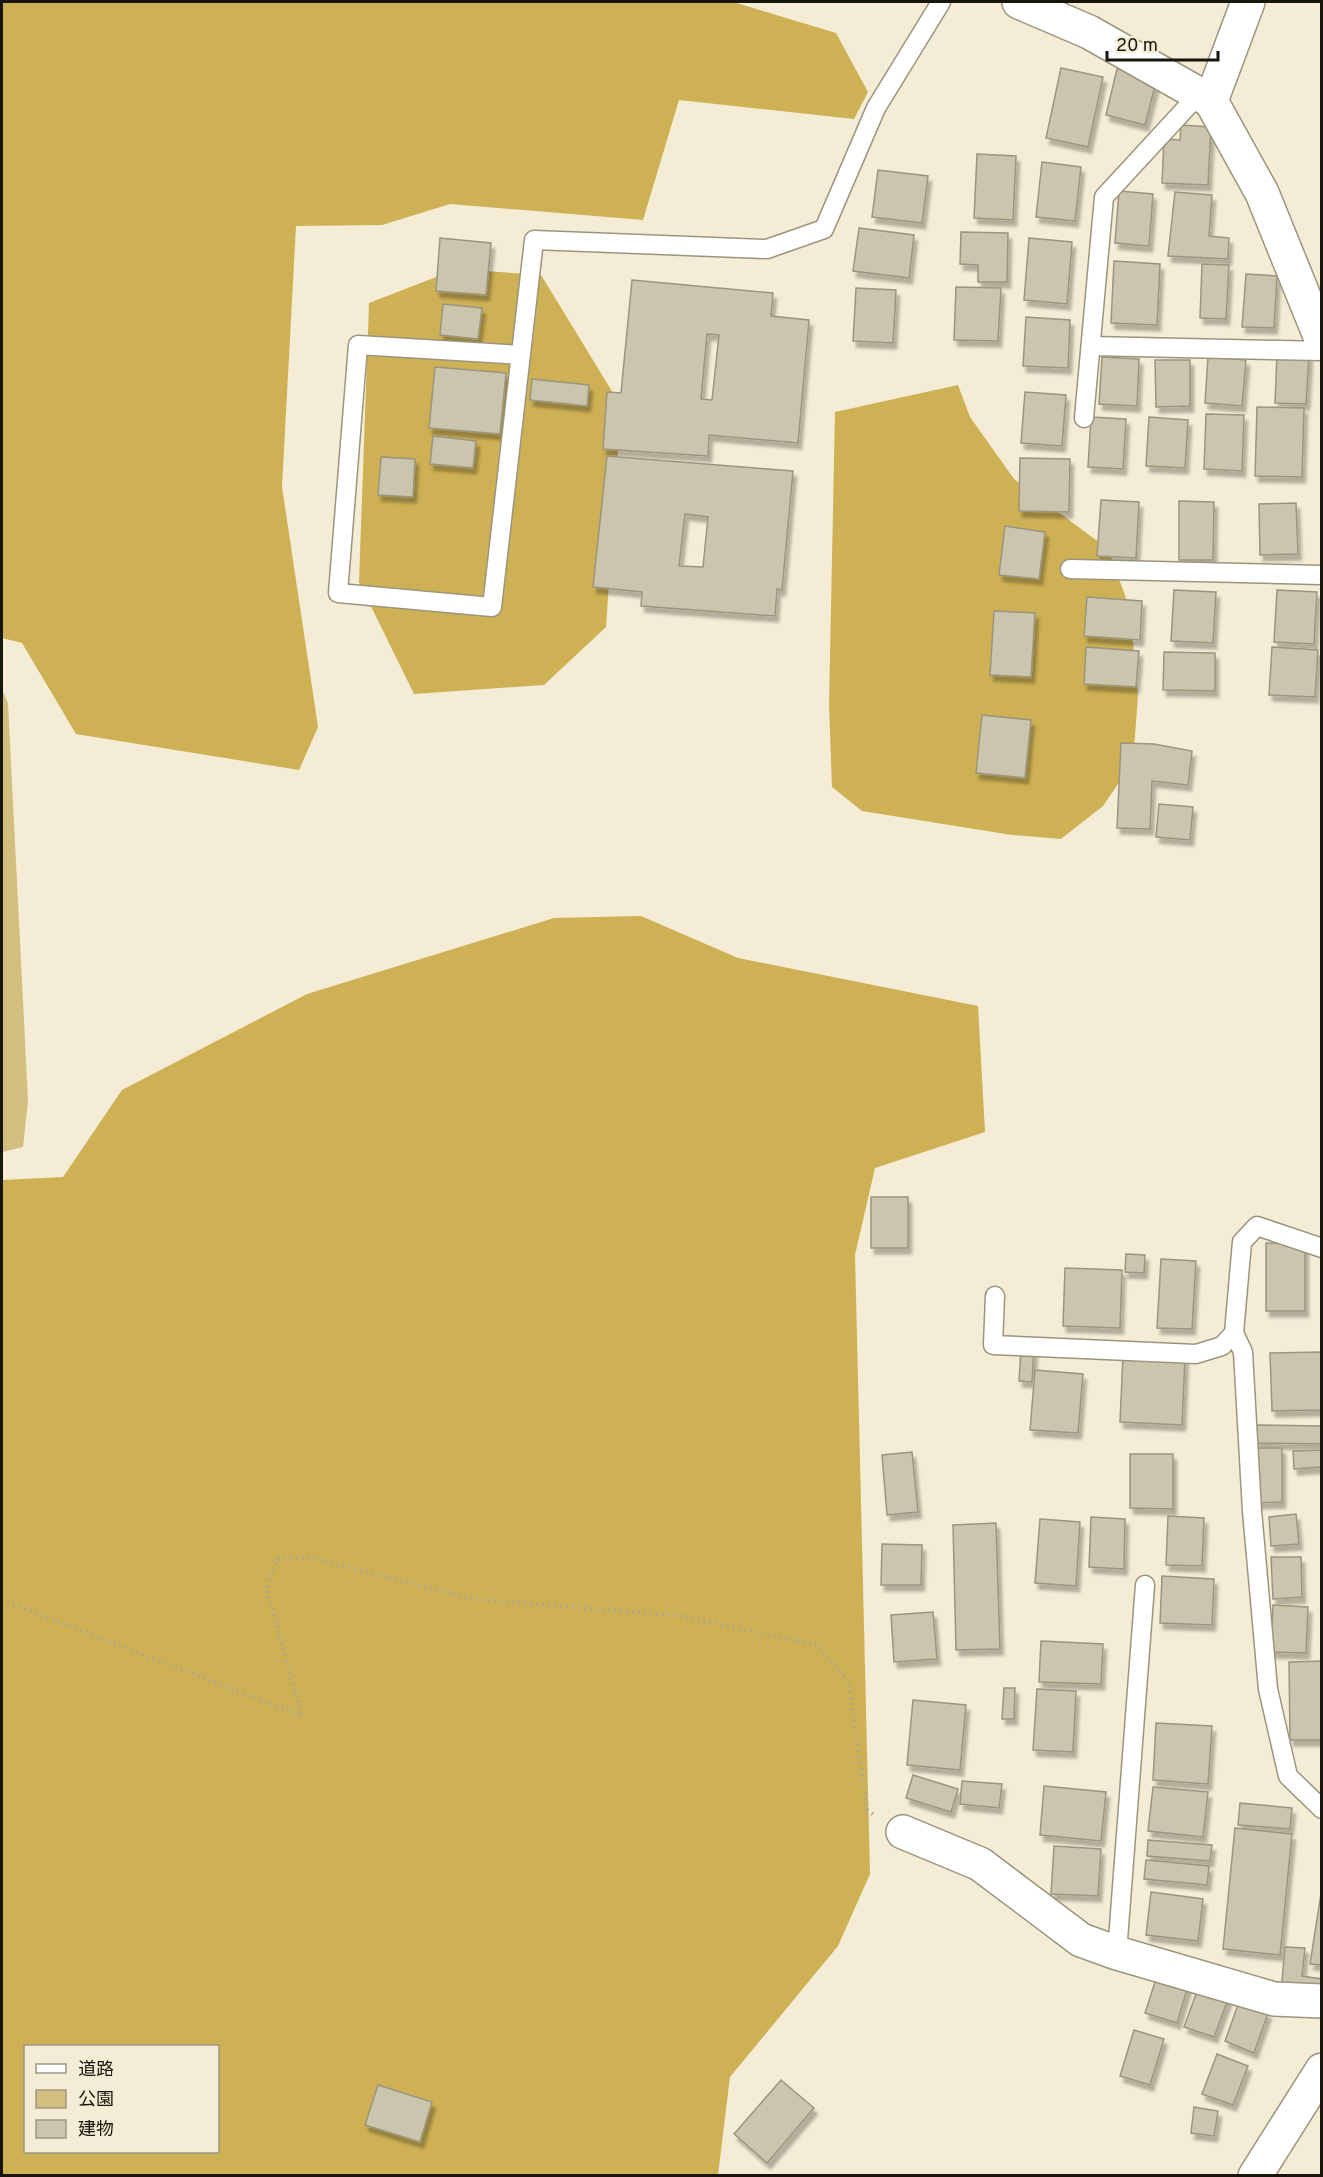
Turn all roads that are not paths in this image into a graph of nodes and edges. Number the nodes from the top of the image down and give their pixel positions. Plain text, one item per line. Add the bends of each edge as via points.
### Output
1 (941, 2) edge
2 (1019, 2) edge
3 (1248, 2) edge
4 (1205, 98) junction
5 (1322, 341) edge
6 (1091, 346) junction
7 (1322, 351) edge
8 (521, 355) junction
9 (1084, 418) dead end
10 (1070, 570) dead end
11 (1322, 575) edge
12 (1322, 1248) edge
13 (995, 1296) dead end
14 (1233, 1333) junction
15 (1145, 1585) dead end
16 (1322, 1809) edge
17 (903, 1832) road end
18 (1117, 1953) junction
19 (1322, 2001) edge
20 (1322, 2070) edge
21 (1255, 2175) edge

1 - 8 lane via 876,108 824,229 767,249 534,240
2 - 4 street via 1089,32
3 - 4 street
4 - 5 street via 1262,193
4 - 6 lane via 1104,197
6 - 7 lane
6 - 9 lane
8 - 8 lane via 492,607 338,593 358,345
10 - 11 lane
12 - 14 lane via 1257,1226 1242,1242
13 - 14 lane via 993,1345 1196,1354 1222,1346
14 - 16 lane via 1243,1352 1268,1689 1288,1776
15 - 18 lane
17 - 18 street via 980,1864 1081,1940
18 - 19 street via 1274,1999
20 - 21 street

